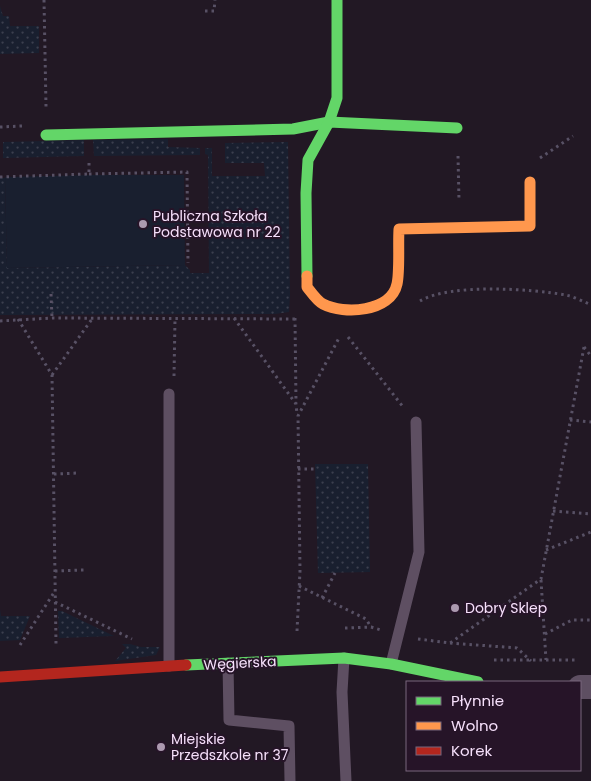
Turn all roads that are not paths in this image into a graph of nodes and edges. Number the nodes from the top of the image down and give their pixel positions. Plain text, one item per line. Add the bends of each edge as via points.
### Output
1 (337, 0) edge
2 (329, 122) junction
3 (457, 128) road end
4 (46, 134) road end
5 (530, 182) dead end
6 (169, 394) dead end
7 (416, 422) road end
8 (344, 658) junction
9 (228, 663) junction
10 (391, 664) junction
11 (169, 666) junction
12 (0, 677) edge
13 (473, 681) edge
14 (290, 781) edge
15 (346, 781) edge

1 - 2 street via 337,98
2 - 3 street
2 - 4 street via 293,129
2 - 5 street via 308,160 306,193 307,287 322,304 345,310 369,309 388,300 397,285 399,229 530,226
6 - 11 lane
7 - 10 lane via 418,552
8 - 9 street, Węgierska
8 - 10 street, Węgierska
8 - 15 lane via 342,692
9 - 11 street, Węgierska
9 - 14 lane via 229,720 289,726
10 - 13 street, Węgierska
11 - 12 street, Węgierska

